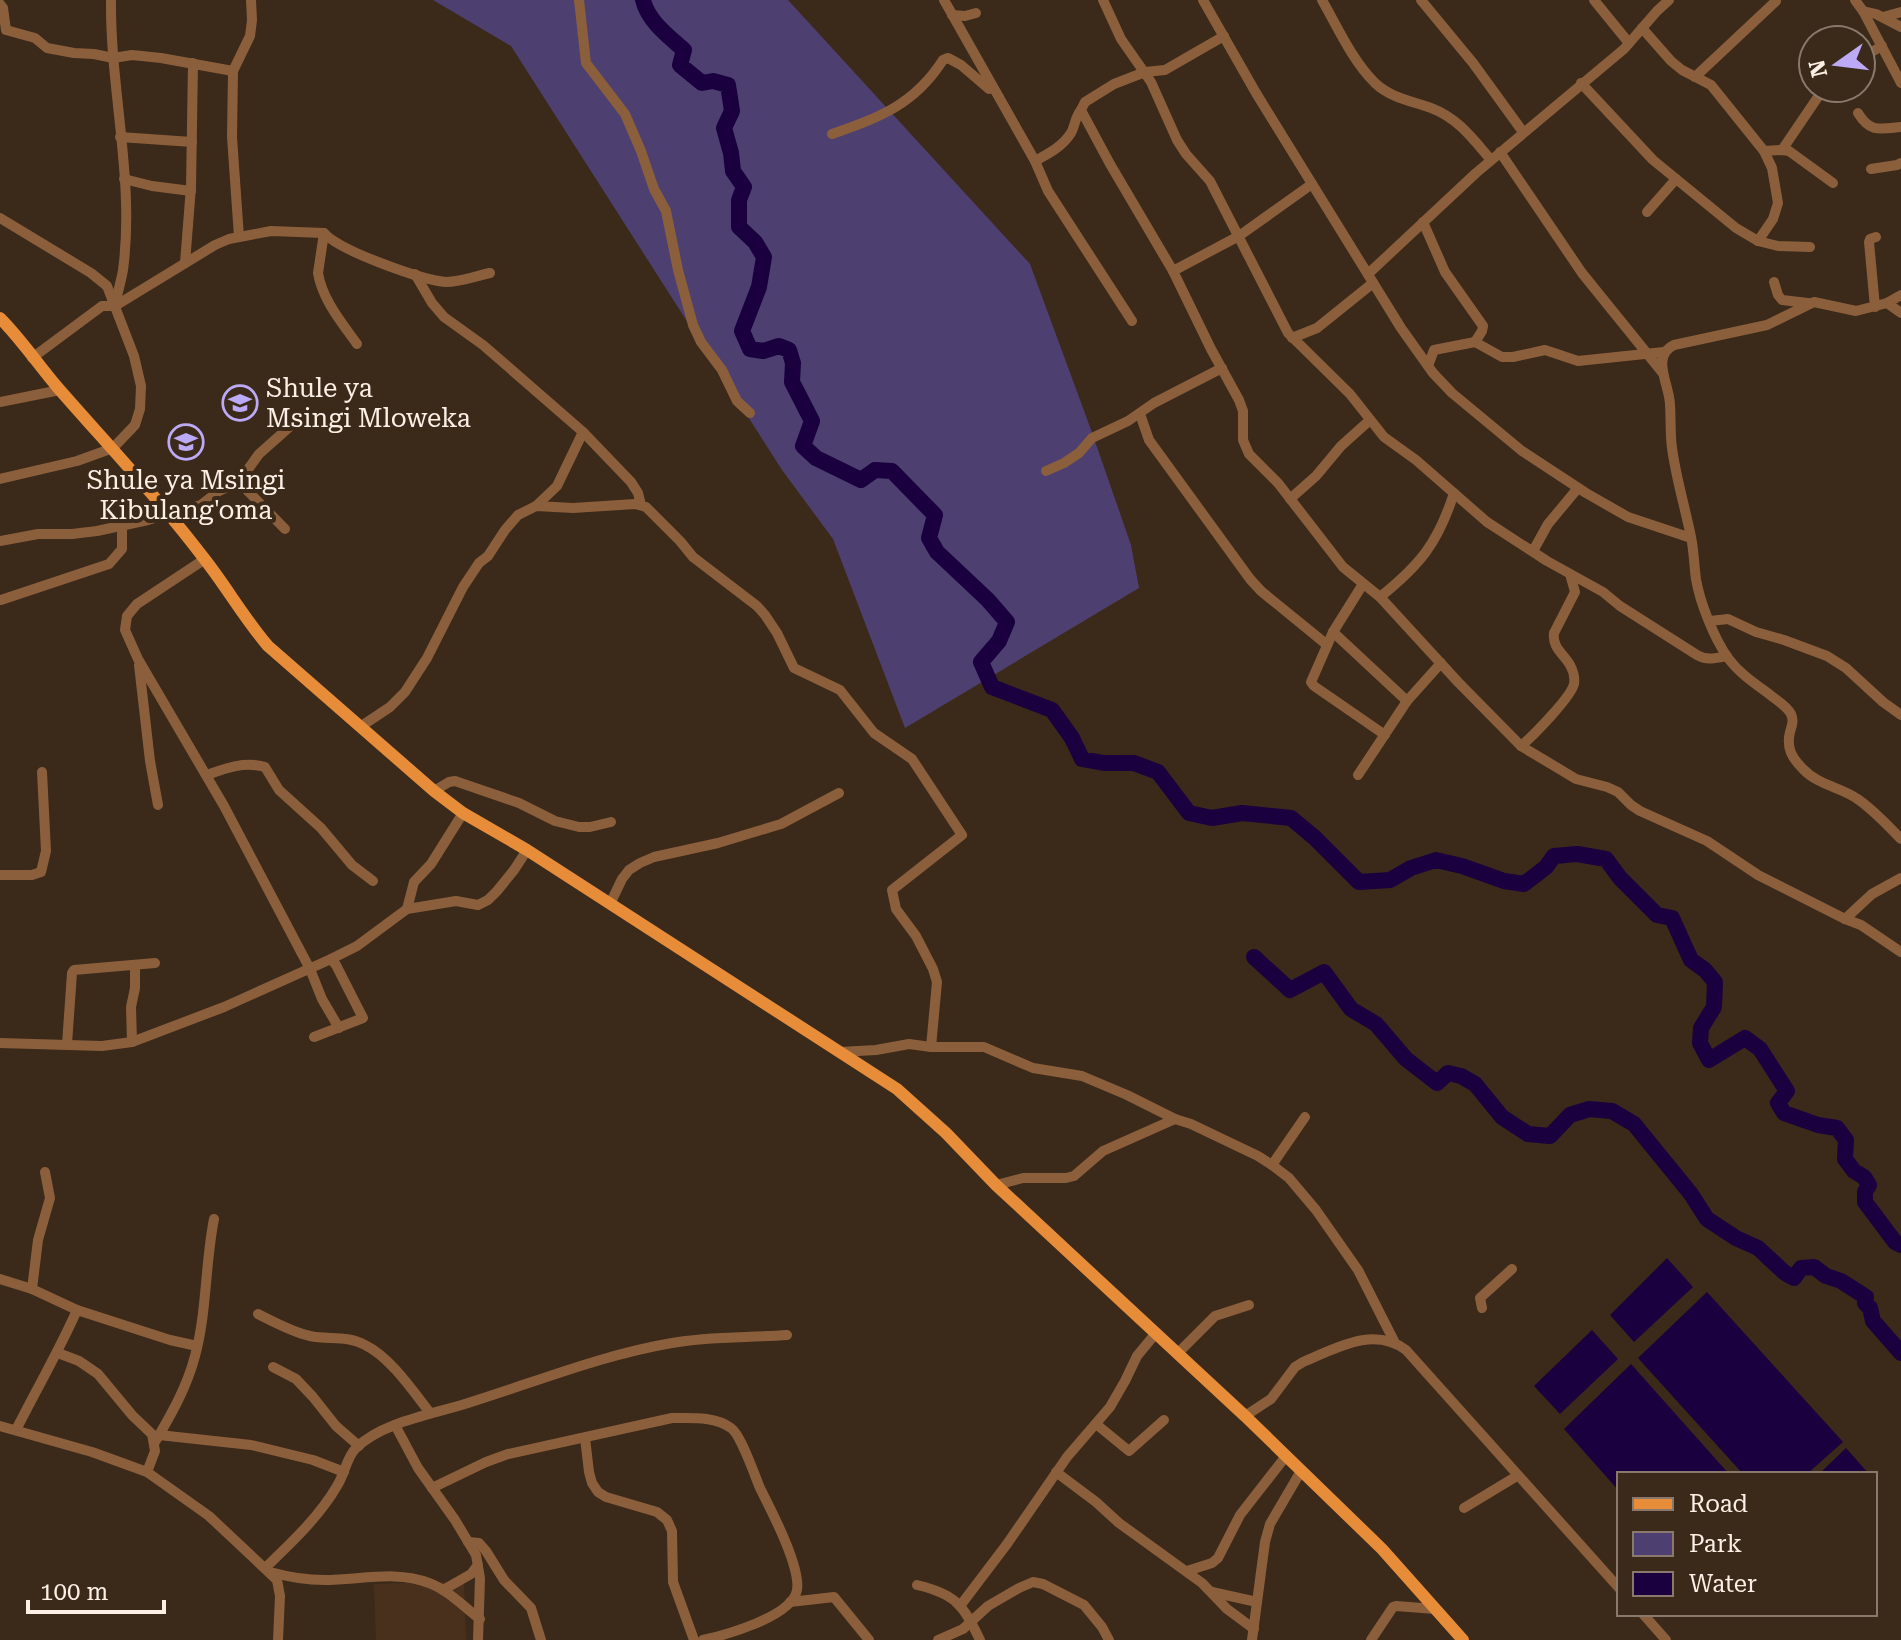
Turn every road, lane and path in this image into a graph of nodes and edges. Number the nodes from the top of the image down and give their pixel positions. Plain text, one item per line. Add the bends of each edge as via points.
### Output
1 (111, 0) edge
2 (251, 0) edge
3 (579, 0) edge
4 (944, 0) edge
5 (1103, 0) edge
6 (1203, 0) edge
7 (1322, 0) edge
8 (1421, 0) edge
9 (1594, 0) edge
10 (1669, 0) edge
11 (1855, 0) edge
12 (1776, 1) edge
13 (0, 4) edge
14 (1863, 11) junction
15 (1901, 12) edge
16 (976, 13) dead end
17 (952, 15) junction
18 (1883, 17) junction
19 (1901, 27) edge
20 (1642, 28) junction
21 (1224, 36) junction
22 (1629, 43) junction
23 (1882, 46) junction
24 (1877, 49) edge
25 (113, 58) junction
26 (193, 63) junction
27 (233, 71) junction
28 (1145, 72) junction
29 (1695, 77) junction
30 (1581, 83) junction
31 (1901, 83) edge
32 (996, 94) junction
33 (1813, 104) edge
34 (1081, 110) junction
35 (1858, 113) dead end
36 (1901, 127) edge
37 (1523, 132) junction
38 (832, 134) dead end
39 (120, 137) junction
40 (192, 142) junction
41 (1782, 150) junction
42 (1764, 151) junction
43 (1496, 156) junction
44 (1035, 161) junction
45 (1901, 163) edge
46 (1871, 169) dead end
47 (124, 179) junction
48 (1676, 179) junction
49 (1833, 183) dead end
50 (1312, 184) junction
51 (191, 191) junction
52 (1647, 212) dead end
53 (0, 218) edge
54 (1423, 222) junction
55 (324, 233) junction
56 (1239, 236) junction
57 (239, 237) junction
58 (1876, 237) dead end
59 (1758, 241) junction
60 (1810, 247) dead end
61 (185, 263) junction
62 (1173, 271) junction
63 (490, 273) dead end
64 (415, 274) junction
65 (1370, 278) junction
66 (1774, 282) dead end
67 (1901, 295) edge
68 (1810, 303) junction
69 (1887, 303) junction
70 (115, 306) junction
71 (1875, 307) junction
72 (1901, 313) edge
73 (0, 318) edge
74 (1132, 321) dead end
75 (1292, 338) junction
76 (1475, 342) junction
77 (357, 344) dead end
78 (1664, 352) junction
79 (1647, 353) junction
80 (32, 358) junction
81 (1428, 366) junction
82 (1222, 368) junction
83 (1662, 372) junction
84 (60, 390) junction
85 (0, 402) edge
86 (750, 413) dead end
87 (1140, 414) junction
88 (1370, 420) junction
89 (295, 422) dead end
90 (583, 432) junction
91 (113, 448) junction
92 (1046, 471) dead end
93 (0, 479) edge
94 (239, 482) junction
95 (1578, 488) junction
96 (1454, 493) junction
97 (1290, 499) junction
98 (641, 505) junction
99 (536, 506) junction
100 (168, 513) junction
101 (122, 526) junction
102 (285, 529) dead end
103 (1691, 538) junction
104 (0, 541) edge
105 (1533, 551) junction
106 (205, 559) junction
107 (1570, 574) junction
108 (1363, 584) junction
109 (1380, 597) junction
110 (1, 600) edge
111 (1710, 621) junction
112 (1333, 632) junction
113 (1326, 644) junction
114 (1727, 656) junction
115 (138, 659) junction
116 (1441, 663) junction
117 (1407, 701) junction
118 (1901, 715) edge
119 (360, 727) junction
120 (1385, 735) junction
121 (1521, 746) junction
122 (42, 772) dead end
123 (207, 775) junction
124 (1358, 775) dead end
125 (434, 791) junction
126 (839, 793) dead end
127 (158, 805) dead end
128 (463, 813) junction
129 (611, 822) dead end
130 (1901, 839) edge
131 (527, 850) junction
132 (0, 875) edge
133 (1901, 878) edge
134 (373, 881) dead end
135 (610, 904) junction
136 (407, 909) junction
137 (1845, 919) junction
138 (1901, 952) edge
139 (331, 959) junction
140 (155, 963) dead end
141 (135, 966) junction
142 (310, 969) junction
143 (339, 1028) junction
144 (314, 1037) dead end
145 (132, 1042) junction
146 (0, 1043) edge
147 (67, 1044) junction
148 (931, 1047) junction
149 (840, 1052) junction
150 (1305, 1117) dead end
151 (1175, 1119) junction
152 (1272, 1165) junction
153 (45, 1172) dead end
154 (996, 1185) junction
155 (214, 1219) dead end
156 (1512, 1269) dead end
157 (0, 1279) edge
158 (32, 1289) junction
159 (1249, 1305) dead end
160 (1482, 1308) dead end
161 (77, 1310) junction
162 (258, 1314) dead end
163 (1156, 1333) junction
164 (787, 1335) dead end
165 (1394, 1341) junction
166 (197, 1346) junction
167 (58, 1353) junction
168 (1178, 1353) junction
169 (273, 1367) dead end
170 (430, 1413) junction
171 (1245, 1416) junction
172 (1164, 1420) dead end
173 (1096, 1424) junction
174 (395, 1425) junction
175 (0, 1426) edge
176 (16, 1430) junction
177 (157, 1438) junction
178 (585, 1438) junction
179 (359, 1446) junction
180 (1286, 1456) junction
181 (1301, 1471) junction
182 (147, 1472) junction
183 (344, 1472) junction
184 (1056, 1472) junction
185 (1517, 1476) junction
186 (432, 1488) junction
187 (1464, 1508) dead end
188 (468, 1542) junction
189 (478, 1565) junction
190 (268, 1570) junction
191 (1187, 1571) junction
192 (917, 1585) dead end
193 (1617, 1586) edge
194 (443, 1590) junction
195 (1212, 1592) junction
196 (790, 1602) junction
197 (1257, 1602) junction
198 (960, 1606) junction
199 (1435, 1609) junction
200 (1645, 1616) edge
201 (480, 1619) junction
202 (970, 1621) junction
203 (1253, 1637) edge
204 (278, 1640) edge
205 (478, 1640) edge
206 (541, 1640) edge
207 (694, 1640) edge
208 (703, 1640) edge
209 (869, 1640) edge
210 (938, 1640) edge
211 (980, 1640) edge
212 (1109, 1640) edge
213 (1371, 1640) edge
214 (1463, 1640) edge
215 (1666, 1640) edge

1 - 25 street
2 - 27 street via 250,36
3 - 86 street via 586,63 625,114 666,211 693,325 737,401
4 - 17 street
5 - 28 street via 1121,39
6 - 21 street
7 - 43 street via 1375,83 1454,120
8 - 37 street
9 - 22 street
10 - 20 street
11 - 14 street
12 - 29 street
13 - 25 street via 6,30 35,38 47,48
14 - 18 street
14 - 23 street
15 - 18 street
16 - 17 street
17 - 32 street
18 - 19 street
20 - 22 street
20 - 29 street via 1671,61
21 - 28 street via 1165,70
21 - 50 street
22 - 30 street
23 - 24 street
23 - 31 street
25 - 26 street via 132,55
25 - 39 street
26 - 27 street
26 - 40 street
27 - 57 street
28 - 34 street via 1114,84
28 - 56 street via 1177,140 1210,181
29 - 42 street via 1720,94
30 - 37 street
30 - 48 street
32 - 38 street via 948,58 917,94 882,116
32 - 44 street
33 - 41 street
34 - 44 street via 1069,136
34 - 62 street
35 - 36 street via 1870,128
37 - 43 street
39 - 40 street
39 - 47 street
40 - 51 street
41 - 42 street
41 - 49 street
42 - 59 street via 1778,203
43 - 54 street
43 - 79 street
44 - 74 street via 1048,191
45 - 46 street
47 - 51 street
47 - 70 street via 123,270
48 - 52 street
48 - 59 street
50 - 56 street
50 - 65 street
51 - 61 street
53 - 70 street via 91,273 107,286
54 - 65 street
54 - 76 street via 1445,272 1481,323
55 - 57 street via 271,231
55 - 64 street via 359,254
55 - 77 street via 319,279
56 - 62 street
56 - 75 street
57 - 61 street
58 - 71 street via 1869,242
59 - 60 street
61 - 70 street
62 - 82 street
63 - 64 street via 444,282
64 - 90 street via 444,317
65 - 75 street via 1317,328
65 - 81 street
66 - 68 street via 1782,300
67 - 69 street
68 - 71 street via 1856,311
68 - 78 street via 1767,325 1674,345
69 - 71 street
69 - 72 street
70 - 80 street via 102,306
70 - 91 street via 141,386 135,425
73 - 80 main road
75 - 88 street
76 - 79 street via 1507,358 1545,350 1578,361
76 - 81 street via 1434,350
78 - 79 street
78 - 83 street
79 - 83 street
80 - 84 main road
81 - 95 street via 1522,451
82 - 87 street
82 - 97 street via 1242,406 1245,449
83 - 103 street via 1670,392 1671,444
84 - 85 street
84 - 91 main road
87 - 92 street via 1092,438 1079,453
87 - 113 street via 1149,440 1250,579
88 - 96 street
88 - 97 street
89 - 94 street via 259,454
90 - 98 street via 631,482
90 - 99 street via 557,486
91 - 93 street
91 - 100 main road
94 - 100 street via 201,505
94 - 102 street
95 - 103 street via 1628,517
95 - 105 street
96 - 105 street
96 - 109 street via 1425,554
97 - 108 street via 1334,557
98 - 99 street
98 - 148 street via 693,557 757,606 794,668 840,690 874,733 912,759 962,835 892,890 896,909 916,936 937,982
99 - 119 street via 518,515 479,563 405,692
100 - 101 street
100 - 106 main road
101 - 104 street
101 - 110 street via 122,549 109,564
103 - 111 street via 1701,601
105 - 107 street
106 - 115 street via 131,610 125,630
106 - 119 main road via 268,646
107 - 114 street via 1703,658
107 - 121 street via 1575,592 1553,639 1571,667 1573,688
108 - 109 street
108 - 112 street
109 - 116 street
111 - 114 street
111 - 118 street via 1728,619 1827,656
112 - 113 street
112 - 117 street
113 - 120 street via 1312,685
114 - 130 street via 1792,716 1789,749 1807,773 1854,796
115 - 123 street
115 - 127 street
116 - 117 street
116 - 121 street
117 - 120 street
119 - 125 main road
120 - 124 street
121 - 137 street via 1576,779 1618,792 1640,811 1707,841 1758,875
122 - 132 street via 46,851 41,872
123 - 134 street via 238,765 265,767 279,790
123 - 142 street
125 - 128 main road
125 - 129 street via 455,781 555,821 579,827
126 - 135 street via 781,824 640,863 622,879
128 - 131 main road
128 - 136 street via 414,882
131 - 135 main road
131 - 136 street via 488,900 478,905 456,901
133 - 137 street via 1872,894
135 - 149 main road
136 - 139 street
137 - 138 street
139 - 142 street
139 - 143 street via 363,1018
140 - 141 street
141 - 145 street
141 - 147 street via 74,970
142 - 143 street
142 - 145 street
143 - 144 street
145 - 147 street
146 - 147 street
148 - 149 street via 909,1044
148 - 151 street via 984,1047 1033,1068 1082,1076
149 - 154 main road via 897,1089
150 - 152 street
151 - 152 street
151 - 154 street via 1103,1151 1074,1176
152 - 165 street via 1316,1210 1358,1270
153 - 158 street via 49,1202
154 - 163 main road
155 - 166 street
156 - 160 street via 1499,1287 1480,1298
157 - 158 street
158 - 161 street
159 - 168 street via 1215,1316
161 - 166 street
161 - 167 street
162 - 170 street via 308,1336 365,1344 400,1375
163 - 168 main road
163 - 173 street
164 - 170 street via 643,1348
165 - 171 street via 1358,1341 1303,1362 1271,1399
165 - 185 street
166 - 177 street via 181,1396
167 - 176 street
167 - 177 street via 98,1374
168 - 171 main road
169 - 179 street via 296,1379
170 - 174 street
171 - 180 main road
172 - 173 street via 1129,1451
173 - 184 street
174 - 179 street
174 - 186 street
175 - 176 street
176 - 182 street
177 - 182 street
177 - 183 street via 251,1445
178 - 186 street via 508,1454
178 - 196 street via 672,1418 699,1418 733,1429 789,1551 797,1591
178 - 207 street via 589,1472 598,1492 667,1520 673,1582
179 - 183 street
180 - 181 main road
180 - 191 street via 1240,1515 1218,1558
181 - 197 street via 1270,1524
181 - 199 main road
182 - 190 street via 209,1516
183 - 190 street via 339,1485
184 - 191 street
184 - 198 street
185 - 187 street
185 - 193 street
186 - 188 street
188 - 189 street
188 - 206 street via 479,1543 531,1608
189 - 194 street
189 - 201 street
190 - 194 street via 301,1579 417,1579
190 - 204 street via 280,1596
191 - 195 street
192 - 198 street via 949,1595
194 - 201 street
195 - 197 street
195 - 203 street
196 - 208 street via 748,1628
196 - 209 street via 834,1597
197 - 203 street
198 - 202 street
199 - 213 street via 1393,1607
199 - 214 main road
200 - 215 street
201 - 205 street
202 - 210 street
202 - 211 street
202 - 212 street via 1033,1582 1084,1605

